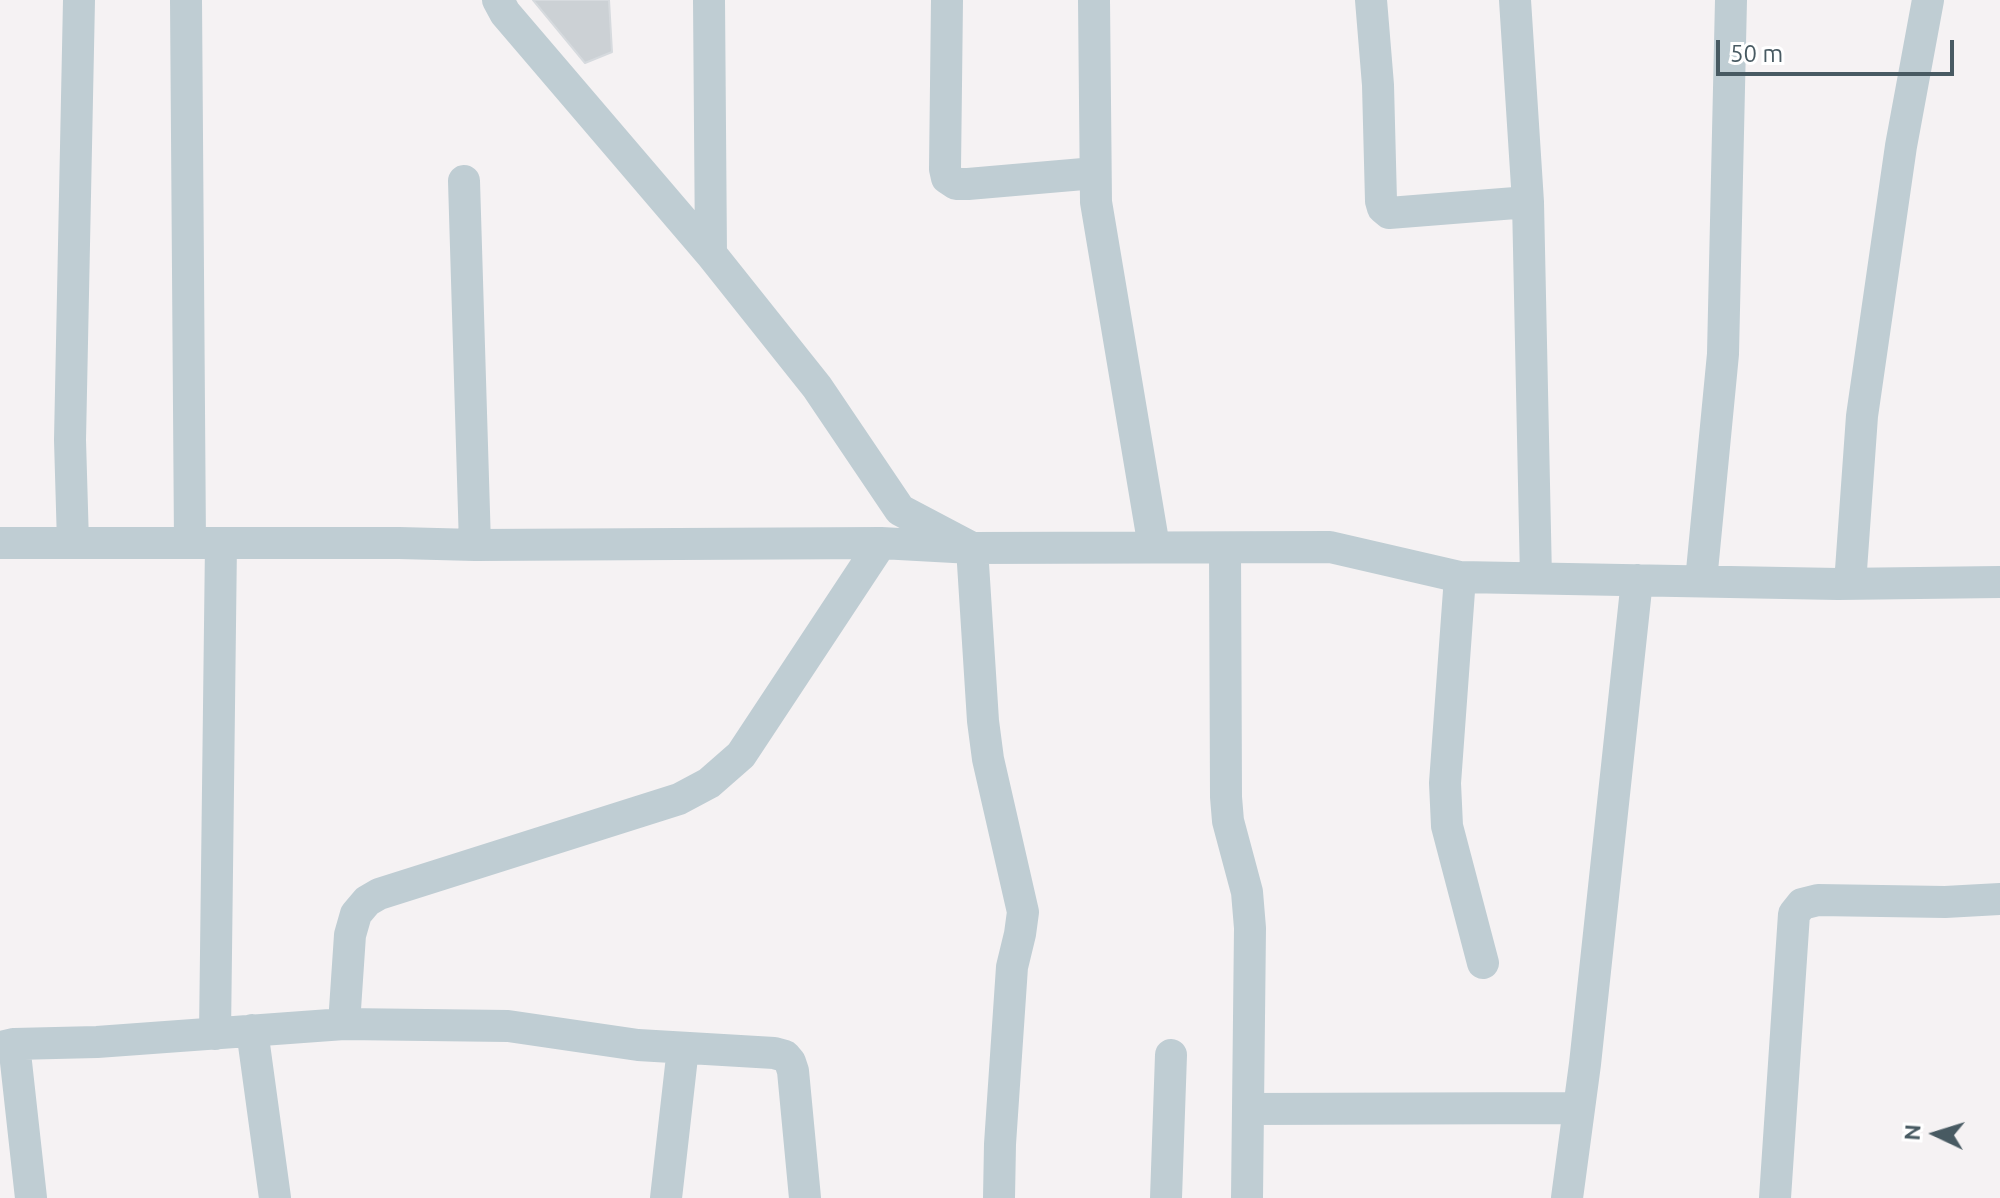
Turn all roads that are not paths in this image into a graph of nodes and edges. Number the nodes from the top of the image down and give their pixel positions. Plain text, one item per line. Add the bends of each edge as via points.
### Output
1 (79, 0) edge
2 (186, 0) edge
3 (498, 0) edge
4 (709, 0) edge
5 (947, 0) edge
6 (1094, 0) edge
7 (1371, 0) edge
8 (1515, 0) edge
9 (1731, 0) edge
10 (1928, 0) edge
11 (1095, 173) junction
12 (464, 181) dead end
13 (1528, 202) junction
14 (711, 254) junction
15 (0, 543) edge
16 (73, 543) junction
17 (205, 543) junction
18 (881, 543) junction
19 (475, 545) junction
20 (1154, 547) junction
21 (972, 548) junction
22 (1225, 548) junction
23 (1460, 577) junction
24 (1536, 578) junction
25 (1637, 580) junction
26 (1701, 581) junction
27 (2000, 582) edge
28 (1850, 584) junction
29 (2000, 899) edge
30 (1483, 963) dead end
31 (344, 1024) junction
32 (252, 1030) junction
33 (215, 1034) junction
34 (7, 1046) edge
35 (683, 1048) junction
36 (1171, 1055) dead end
37 (1579, 1108) junction
38 (1249, 1109) junction
39 (31, 1198) edge
40 (275, 1198) edge
41 (666, 1198) edge
42 (805, 1198) edge
43 (999, 1198) edge
44 (1166, 1198) edge
45 (1247, 1198) edge
46 (1567, 1198) edge
47 (1775, 1198) edge
48 (1785, 1198) edge

1 - 16 street via 70,440
2 - 17 street
3 - 14 street
4 - 14 street
5 - 11 street via 947,178 968,184
6 - 11 street
7 - 13 street via 1383,208 1389,213
8 - 13 street
9 - 26 street via 1723,354
10 - 28 street via 1862,416
11 - 20 street
12 - 19 street
13 - 24 street
14 - 21 street via 817,387 900,510
15 - 16 street
16 - 17 street
17 - 19 street
17 - 33 street
18 - 19 street
18 - 21 street
18 - 31 street via 741,755 709,783 679,799 367,901 356,914 350,935
20 - 21 street
20 - 22 street
21 - 43 street via 988,759 1023,912 1012,967
22 - 23 street via 1330,547
22 - 38 street via 1226,797 1250,928
23 - 24 street
23 - 30 street via 1445,783 1447,826
24 - 25 street
25 - 26 street
25 - 37 street
26 - 28 street
27 - 28 street
29 - 47 street via 1818,900 1802,904 1794,914
31 - 32 street
31 - 35 street via 508,1026
32 - 33 street
32 - 40 street
33 - 34 street
34 - 39 street
35 - 41 street
35 - 42 street via 774,1053 790,1062
36 - 44 street
37 - 38 street
37 - 46 street
38 - 45 street
47 - 48 street

